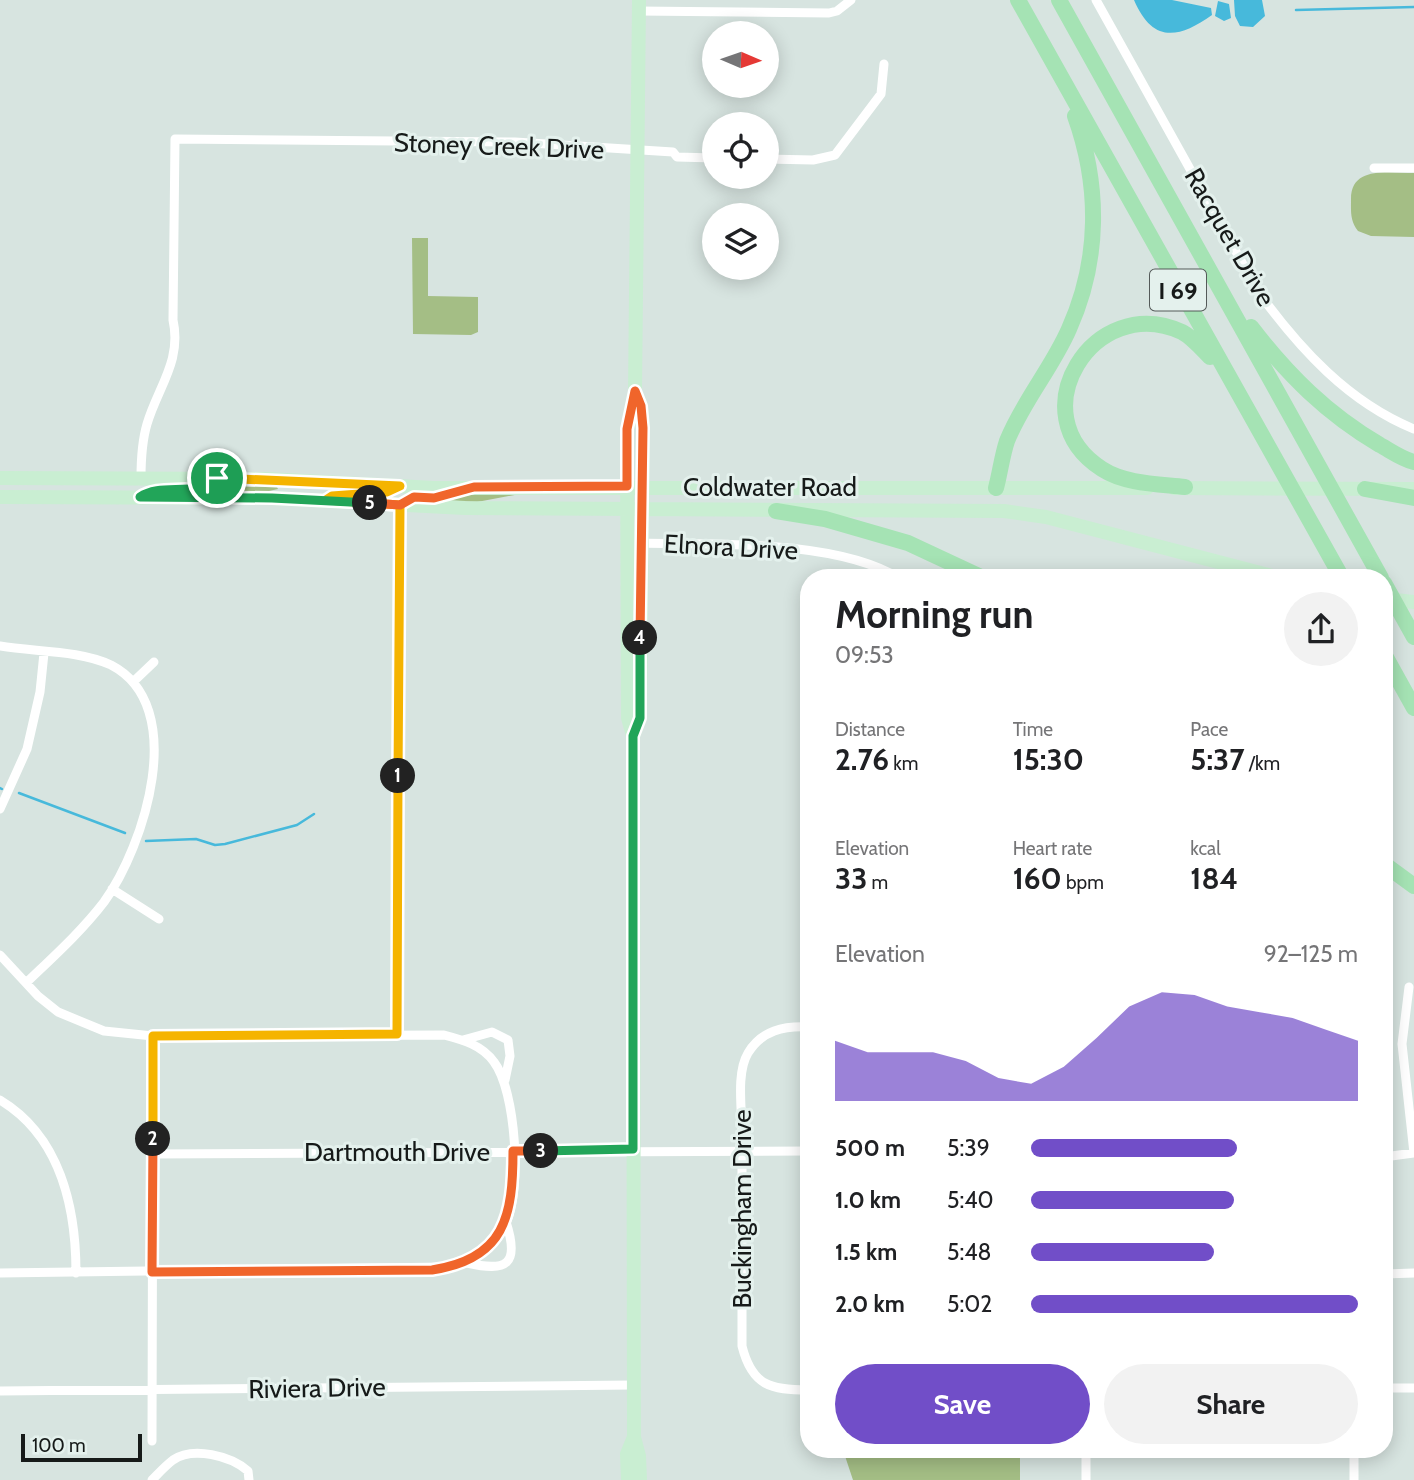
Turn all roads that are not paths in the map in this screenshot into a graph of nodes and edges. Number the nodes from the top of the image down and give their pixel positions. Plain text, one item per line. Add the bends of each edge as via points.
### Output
1 (851, 0) edge
2 (1018, 0) edge
3 (1059, 0) edge
4 (1096, 0) edge
5 (639, 6) edge
6 (884, 64) dead end
7 (1060, 74) junction
8 (637, 151) junction
9 (702, 157) edge
10 (779, 159) edge
11 (1374, 168) dead end
12 (1414, 168) edge
13 (1220, 287) junction
14 (1232, 385) junction
15 (1414, 429) edge
16 (1414, 462) edge
17 (0, 478) edge
18 (141, 478) junction
19 (217, 478) junction
20 (70, 479) junction
21 (400, 486) junction
22 (635, 486) junction
23 (474, 487) junction
24 (996, 488) junction
25 (1185, 488) junction
26 (1365, 489) junction
27 (1414, 489) edge
28 (51, 496) junction
29 (0, 497) edge
30 (17, 497) junction
31 (140, 497) junction
32 (1414, 498) edge
33 (326, 500) junction
34 (400, 505) junction
35 (626, 510) junction
36 (642, 510) junction
37 (776, 511) junction
38 (641, 543) junction
39 (885, 569) edge
40 (964, 569) edge
41 (1245, 569) edge
42 (1337, 569) edge
43 (1376, 569) edge
44 (1393, 599) edge
45 (1393, 600) edge
46 (1414, 602) edge
47 (1414, 637) edge
48 (0, 646) edge
49 (44, 653) junction
50 (154, 662) dead end
51 (1393, 670) edge
52 (133, 681) junction
53 (1414, 708) edge
54 (633, 736) junction
55 (0, 808) edge
56 (1393, 871) edge
57 (1414, 886) edge
58 (112, 888) junction
59 (159, 919) dead end
60 (0, 955) edge
61 (26, 983) junction
62 (1409, 987) dead end
63 (800, 1028) edge
64 (397, 1034) junction
65 (153, 1036) junction
66 (463, 1040) junction
67 (505, 1080) junction
68 (0, 1100) edge
69 (633, 1149) junction
70 (513, 1151) junction
71 (742, 1151) junction
72 (800, 1151) edge
73 (1414, 1153) edge
74 (153, 1154) junction
75 (1393, 1156) edge
76 (506, 1222) junction
77 (467, 1263) junction
78 (152, 1272) junction
79 (0, 1273) edge
80 (76, 1273) junction
81 (1414, 1273) edge
82 (1393, 1274) edge
83 (633, 1385) junction
84 (1393, 1388) edge
85 (1414, 1388) edge
86 (800, 1389) edge
87 (152, 1390) junction
88 (0, 1391) edge
89 (634, 1437) junction
90 (152, 1441) dead end
91 (1086, 1458) edge
92 (1354, 1458) edge
93 (152, 1480) edge
94 (249, 1480) edge
95 (628, 1480) edge
96 (640, 1480) edge
97 (1086, 1480) edge
98 (1354, 1480) edge

1 - 5 street via 829,13
2 - 7 highway, I 69
3 - 13 highway, I 69
4 - 15 street, Racquet Drive via 1272,311 1349,392
5 - 8 main road
6 - 10 street via 881,94 835,155
7 - 14 highway, I 69
7 - 24 highway via 1094,187 1094,238 1085,287 1069,330 1006,444
8 - 9 street, Stoney Creek Drive
8 - 18 street, Stoney Creek Drive via 515,142 175,139 176,344 169,375 147,423
8 - 22 main road via 635,391 627,429
11 - 12 street
13 - 16 highway via 1284,370 1318,403 1358,432
13 - 43 highway, I 69
14 - 25 highway via 1210,356 1184,333 1156,323 1131,325 1100,339 1079,359 1067,382 1065,413 1085,456 1104,471 1131,480
14 - 42 highway, I 69
17 - 20 main road, Coldwater Road
18 - 19 main road, Coldwater Road
18 - 20 main road, Coldwater Road
18 - 28 main road via 124,487
19 - 21 main road, Coldwater Road
19 - 31 main road via 211,484 153,491
20 - 30 main road via 66,485 28,490
21 - 23 main road, Coldwater Road
21 - 33 main road
22 - 23 main road, Coldwater Road
22 - 24 main road, Coldwater Road
22 - 35 main road
22 - 36 main road
23 - 34 main road via 434,498 414,497
24 - 25 main road, Coldwater Road
25 - 26 main road, Coldwater Road
26 - 27 main road, Coldwater Road
26 - 32 highway
28 - 30 main road, Coldwater Road
28 - 31 main road, Coldwater Road
29 - 30 main road, Coldwater Road
31 - 33 main road, Coldwater Road
33 - 34 main road, Coldwater Road
34 - 35 main road, Coldwater Road
34 - 64 street
35 - 36 main road, Coldwater Road
35 - 54 main road via 628,718
36 - 37 main road, Coldwater Road
36 - 38 main road
37 - 40 highway via 825,519 908,543
37 - 41 main road, Coldwater Road via 1004,511 1046,517
38 - 39 street, Elnora Drive via 787,546
38 - 54 main road via 640,718
44 - 47 highway
45 - 46 main road
48 - 49 street
49 - 52 street via 110,665
49 - 55 street via 27,750
50 - 52 street
51 - 53 highway
52 - 58 street via 147,705 155,734 153,775 144,818
54 - 69 main road
56 - 57 highway
58 - 59 street
58 - 61 street via 76,936
60 - 61 street
61 - 65 street via 58,1012 80,1023 104,1031
62 - 73 street via 1402,1044
63 - 71 street, Buckingham Drive via 774,1030 747,1054
64 - 65 street
64 - 66 street
65 - 74 street
66 - 67 street via 486,1052
66 - 67 street via 492,1032 508,1040
67 - 70 street
68 - 80 street via 39,1134 61,1172 72,1210
69 - 70 street, Dartmouth Drive
69 - 71 street, Dartmouth Drive
69 - 83 main road
70 - 74 street, Dartmouth Drive
70 - 76 street via 513,1188
71 - 72 street, Dartmouth Drive
71 - 86 street, Buckingham Drive via 742,1346 758,1379 771,1387
73 - 75 street
74 - 78 street
76 - 77 street via 496,1238
76 - 77 street via 513,1244 513,1256 507,1263 498,1268
77 - 78 street via 432,1270
78 - 80 street
78 - 87 street
79 - 80 street
81 - 82 street
83 - 87 street, Riviera Drive
83 - 89 main road
84 - 85 street
87 - 88 street, Riviera Drive
87 - 90 street
89 - 95 main road via 627,1454
89 - 96 main road
91 - 97 street
92 - 98 street
93 - 94 street via 175,1458 200,1454 239,1463 248,1471

